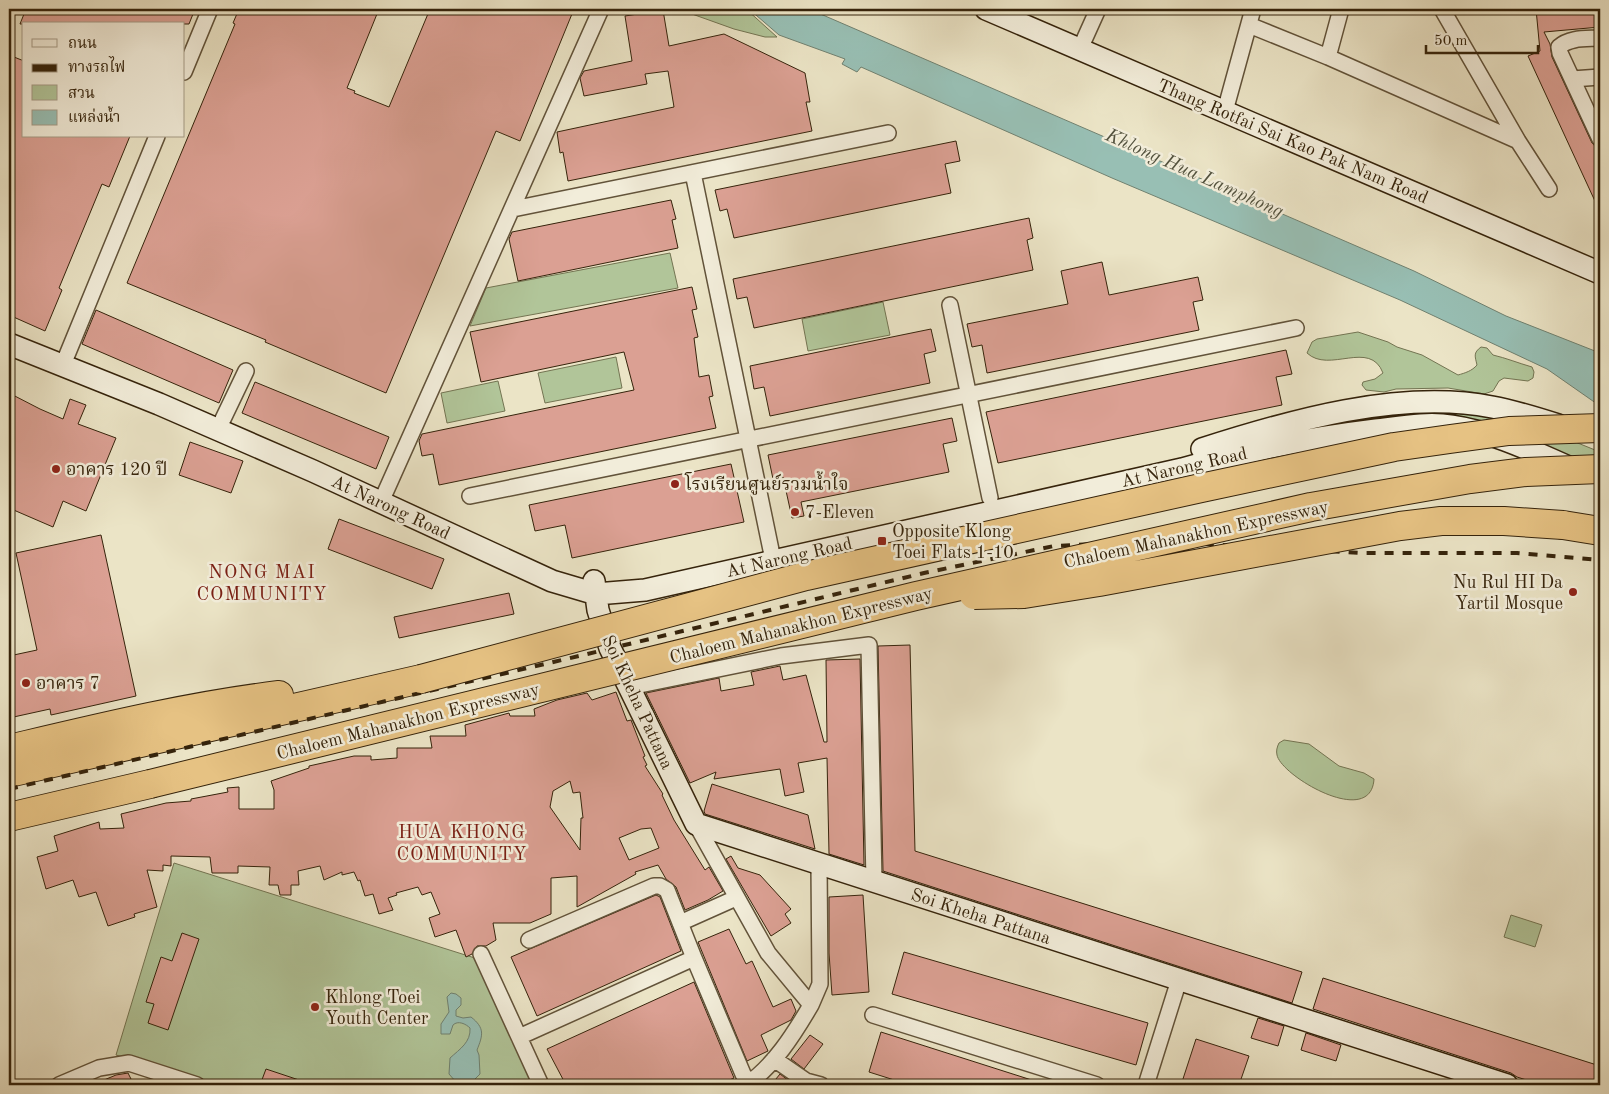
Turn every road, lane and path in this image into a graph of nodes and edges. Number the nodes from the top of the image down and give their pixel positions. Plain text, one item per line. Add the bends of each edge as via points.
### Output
1 (210, 9) edge
2 (601, 9) edge
3 (986, 9) edge
4 (1098, 9) edge
5 (1254, 9) edge
6 (1341, 9) edge
7 (1442, 9) edge
8 (1248, 25) junction
9 (1600, 38) edge
10 (1080, 49) junction
11 (1328, 57) junction
12 (185, 70) edge
13 (1600, 77) edge
14 (1572, 80) junction
15 (1225, 111) junction
16 (888, 133) dead end
17 (156, 138) edge
18 (1600, 139) edge
19 (1518, 141) junction
20 (693, 172) junction
21 (1549, 188) dead end
22 (513, 209) junction
23 (1600, 273) edge
24 (950, 305) dead end
25 (1296, 328) dead end
26 (9, 331) edge
27 (9, 344) edge
28 (67, 354) junction
29 (246, 370) dead end
30 (969, 394) junction
31 (224, 419) junction
32 (1600, 428) edge
33 (748, 439) junction
34 (1600, 441) edge
35 (1600, 469) edge
36 (1600, 481) edge
37 (385, 493) junction
38 (470, 496) dead end
39 (992, 505) junction
40 (1600, 531) edge
41 (771, 550) junction
42 (595, 587) junction
43 (916, 596) junction
44 (421, 679) junction
45 (630, 687) junction
46 (9, 749) edge
47 (9, 772) edge
48 (86, 800) junction
49 (9, 817) edge
50 (696, 824) junction
51 (9, 828) edge
52 (819, 864) junction
53 (874, 881) junction
54 (736, 898) junction
55 (680, 923) junction
56 (529, 940) dead end
57 (481, 954) dead end
58 (694, 958) junction
59 (1179, 980) junction
60 (812, 1005) junction
61 (873, 1015) dead end
62 (519, 1037) junction
63 (774, 1059) junction
64 (748, 1084) edge
65 (59, 1085) edge
66 (197, 1085) edge
67 (541, 1085) edge
68 (821, 1085) edge
69 (1096, 1085) edge
70 (1146, 1085) edge
71 (1507, 1085) edge

1 - 12 street
2 - 22 street
3 - 10 main road, Thang Rotfai Sai Kao Pak Nam Road
4 - 10 street
5 - 8 street
6 - 11 street
7 - 19 street
8 - 11 street
8 - 15 street
9 - 14 street via 1573,40 1559,47
10 - 15 main road, Thang Rotfai Sai Kao Pak Nam Road
11 - 19 street
13 - 14 street
14 - 18 street
15 - 23 main road, Thang Rotfai Sai Kao Pak Nam Road
16 - 20 street
17 - 28 street
19 - 21 street
20 - 22 street
20 - 33 street
22 - 37 street
24 - 30 street
25 - 30 street
26 - 28 main road, At Narong Road
27 - 42 main road, At Narong Road via 304,467 552,581
28 - 31 main road, At Narong Road
29 - 31 street
30 - 33 street
30 - 39 street
31 - 37 main road, At Narong Road
32 - 44 highway, bridge via 1509,431 1394,447 806,576
33 - 38 street
33 - 41 street
34 - 39 main road, At Narong Road via 1491,406 1418,402 1324,416
35 - 43 highway, Chaloem Mahanakhon Expressway, bridge via 1526,472 1320,506
36 - 39 main road, At Narong Road via 1481,431 1450,425 1419,425 1282,444
37 - 42 main road, At Narong Road via 534,564
39 - 41 main road, At Narong Road
39 - 42 main road, At Narong Road via 645,590
40 - 43 highway, bridge via 1504,521 1441,521 1024,594
41 - 42 main road, At Narong Road
42 - 45 main road, Soi Kheha Pattana via 608,642
43 - 48 highway, Chaloem Mahanakhon Expressway, bridge
44 - 46 highway via 233,701
44 - 47 highway
45 - 50 main road, Soi Kheha Pattana
45 - 53 street via 781,656 869,645
48 - 49 highway, Chaloem Mahanakhon Expressway
48 - 51 highway
50 - 52 main road, Soi Kheha Pattana
50 - 54 street
52 - 53 main road, Soi Kheha Pattana
52 - 60 street via 820,984
53 - 59 main road, Soi Kheha Pattana
54 - 55 street
54 - 60 street via 768,953
55 - 56 street via 667,890 658,886
55 - 58 street
57 - 62 street
58 - 62 street
58 - 64 street
59 - 70 street
59 - 71 main road, Soi Kheha Pattana
60 - 63 street
61 - 69 street
62 - 67 street
63 - 64 street
63 - 68 street via 806,1081
65 - 66 street via 99,1068 129,1063

